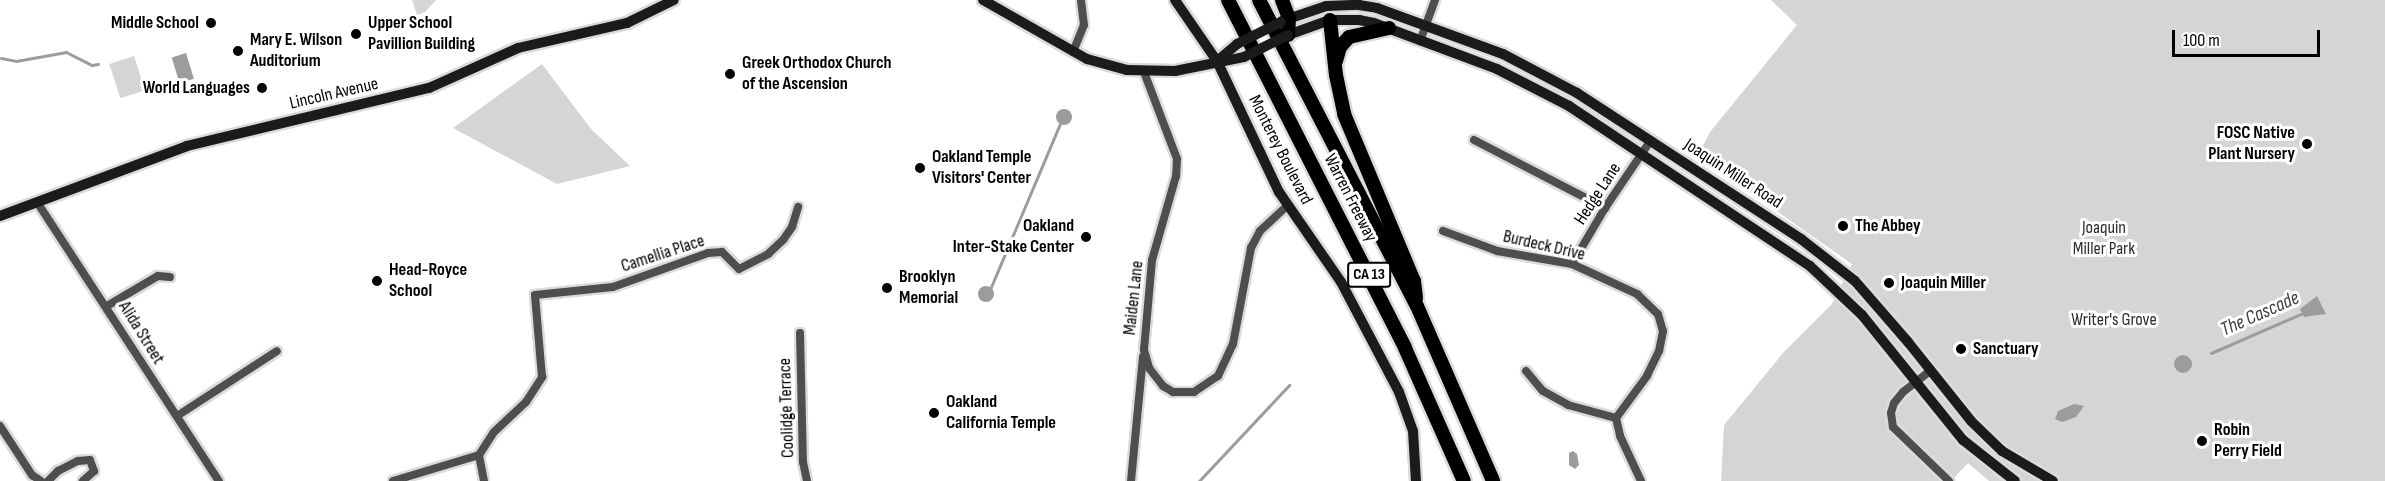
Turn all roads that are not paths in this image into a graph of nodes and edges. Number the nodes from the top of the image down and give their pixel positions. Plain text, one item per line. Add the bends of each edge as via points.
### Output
1 (674, 0) edge
2 (983, 0) edge
3 (1081, 0) edge
4 (1175, 0) edge
5 (1228, 0) edge
6 (1259, 0) edge
7 (1282, 0) edge
8 (1366, 0) edge
9 (1434, 0) edge
10 (994, 3) edge
11 (1325, 3) edge
12 (1396, 14) junction
13 (1285, 20) junction
14 (1330, 20) junction
15 (1425, 24) junction
16 (1389, 28) junction
17 (1288, 35) junction
18 (1420, 41) junction
19 (1073, 52) junction
20 (1217, 61) junction
21 (1144, 72) junction
22 (1336, 75) junction
23 (1474, 140) dead end
24 (1651, 140) junction
25 (1642, 153) junction
26 (37, 202) junction
27 (1288, 205) junction
28 (798, 207) dead end
29 (1605, 208) junction
30 (0, 216) edge
31 (1443, 231) dead end
32 (1572, 264) junction
33 (170, 277) dead end
34 (107, 306) junction
35 (1417, 306) junction
36 (800, 333) dead end
37 (1144, 350) junction
38 (277, 351) dead end
39 (1526, 371) dead end
40 (1930, 371) junction
41 (1917, 381) junction
42 (177, 416) junction
43 (1616, 418) junction
44 (0, 426) edge
45 (479, 455) junction
46 (41, 481) edge
47 (48, 481) edge
48 (83, 481) edge
49 (219, 481) edge
50 (393, 481) edge
51 (484, 481) edge
52 (807, 481) edge
53 (1131, 481) edge
54 (1416, 481) edge
55 (1464, 481) edge
56 (1493, 481) edge
57 (1641, 481) edge
58 (1949, 481) edge
59 (2015, 481) edge
60 (2053, 481) edge

1 - 26 main road, Lincoln Avenue via 627,23 518,48 429,88 187,146
2 - 10 main road
3 - 19 street via 1084,25
4 - 20 main road, Monterey Boulevard
5 - 55 highway, Warren Freeway / CA 13 via 1386,309
6 - 35 highway, Warren Freeway / CA 13
7 - 13 highway
8 - 12 main road
9 - 15 street
10 - 19 main road
11 - 12 main road, Joaquin Miller Road via 1359,5
11 - 13 main road
11 - 14 main road
12 - 15 main road, Joaquin Miller Road
13 - 17 highway
13 - 20 main road, bridge via 1237,44
14 - 16 main road, Joaquin Miller Road via 1359,20
14 - 17 main road
14 - 22 highway
15 - 18 street
15 - 24 main road, Joaquin Miller Road via 1515,60
16 - 18 main road, Joaquin Miller Road
16 - 22 highway via 1356,34 1344,41 1337,55
17 - 20 main road, bridge via 1244,57
18 - 25 main road, Joaquin Miller Road via 1497,69 1569,106
19 - 21 main road
20 - 21 main road via 1191,69
20 - 27 main road, Monterey Boulevard via 1271,178
21 - 37 street, Maiden Lane via 1177,159 1176,176 1152,260
22 - 35 highway via 1350,128 1414,281
23 - 29 street
24 - 25 street, Hedge Lane
24 - 40 main road, Joaquin Miller Road via 1801,239 1846,275 1902,334
25 - 29 street, Hedge Lane
25 - 41 main road, Joaquin Miller Road via 1810,266 1862,315
26 - 30 main road, Lincoln Avenue
26 - 34 street, Alida Street
27 - 37 street, Maiden Lane via 1260,231 1251,248 1233,344 1218,376 1194,393 1173,392 1156,379
27 - 54 main road, Monterey Boulevard via 1349,296 1405,405 1416,444
28 - 45 street, Camellia Place via 783,240 768,254 739,269 722,252 708,253 613,287 535,295 542,377 526,402 494,432
29 - 32 street, Hedge Lane
31 - 32 street, Burdeck Drive via 1497,251
32 - 43 street, Burdeck Drive via 1637,294 1658,314 1663,331 1647,376
33 - 34 street via 158,276
34 - 42 street, Alida Street
35 - 56 highway, Warren Freeway / CA 13
36 - 52 street, Coolidge Terrace via 803,462
37 - 53 street
38 - 42 street
39 - 43 street via 1543,391 1568,405
40 - 41 street
40 - 60 main road, Joaquin Miller Road via 2002,451
41 - 58 street via 1894,403 1893,427
41 - 59 main road, Joaquin Miller Road via 1963,440
42 - 49 street, Alida Street
43 - 57 street
44 - 46 street via 32,475
45 - 50 street
45 - 51 street
47 - 48 street via 78,460 90,460 94,471

